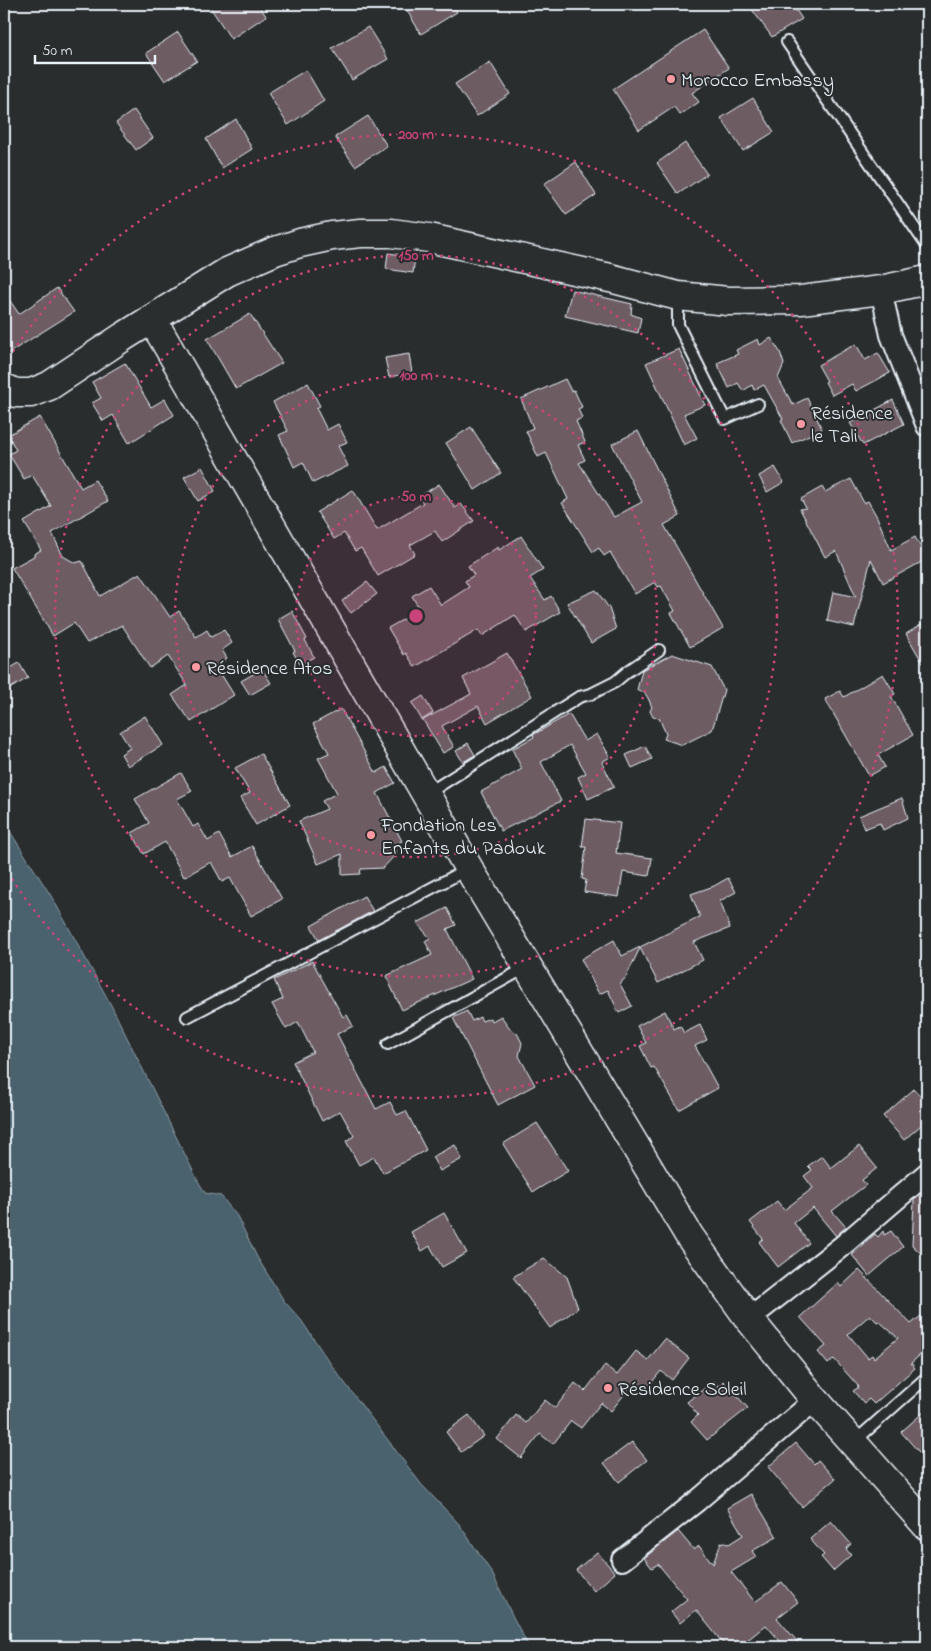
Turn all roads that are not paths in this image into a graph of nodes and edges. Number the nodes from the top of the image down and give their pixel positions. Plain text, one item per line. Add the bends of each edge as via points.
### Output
1 (788, 42) dead end
2 (927, 246) edge
3 (927, 280) edge
4 (881, 290) junction
5 (678, 296) junction
6 (152, 319) junction
7 (4, 388) edge
8 (758, 404) dead end
9 (927, 426) edge
10 (659, 650) dead end
11 (427, 793) junction
12 (469, 869) junction
13 (528, 966) junction
14 (186, 1017) dead end
15 (388, 1044) dead end
16 (927, 1174) edge
17 (749, 1319) junction
18 (927, 1377) edge
19 (815, 1400) junction
20 (853, 1443) junction
21 (927, 1526) edge
22 (622, 1560) dead end

1 - 2 lane
3 - 4 main road
4 - 5 main road via 801,300 728,301
4 - 9 street via 891,335
5 - 6 main road via 429,238 361,233 300,243 252,260
5 - 8 lane via 678,324 684,340 726,419
6 - 7 main road via 49,386 31,393 16,393
6 - 11 main road
10 - 11 lane via 615,682 579,697
11 - 12 main road
12 - 13 main road
12 - 14 lane
13 - 15 lane
13 - 17 main road via 690,1237
16 - 17 street
17 - 19 main road
18 - 20 lane
19 - 20 main road
19 - 22 street via 697,1502
20 - 21 main road

